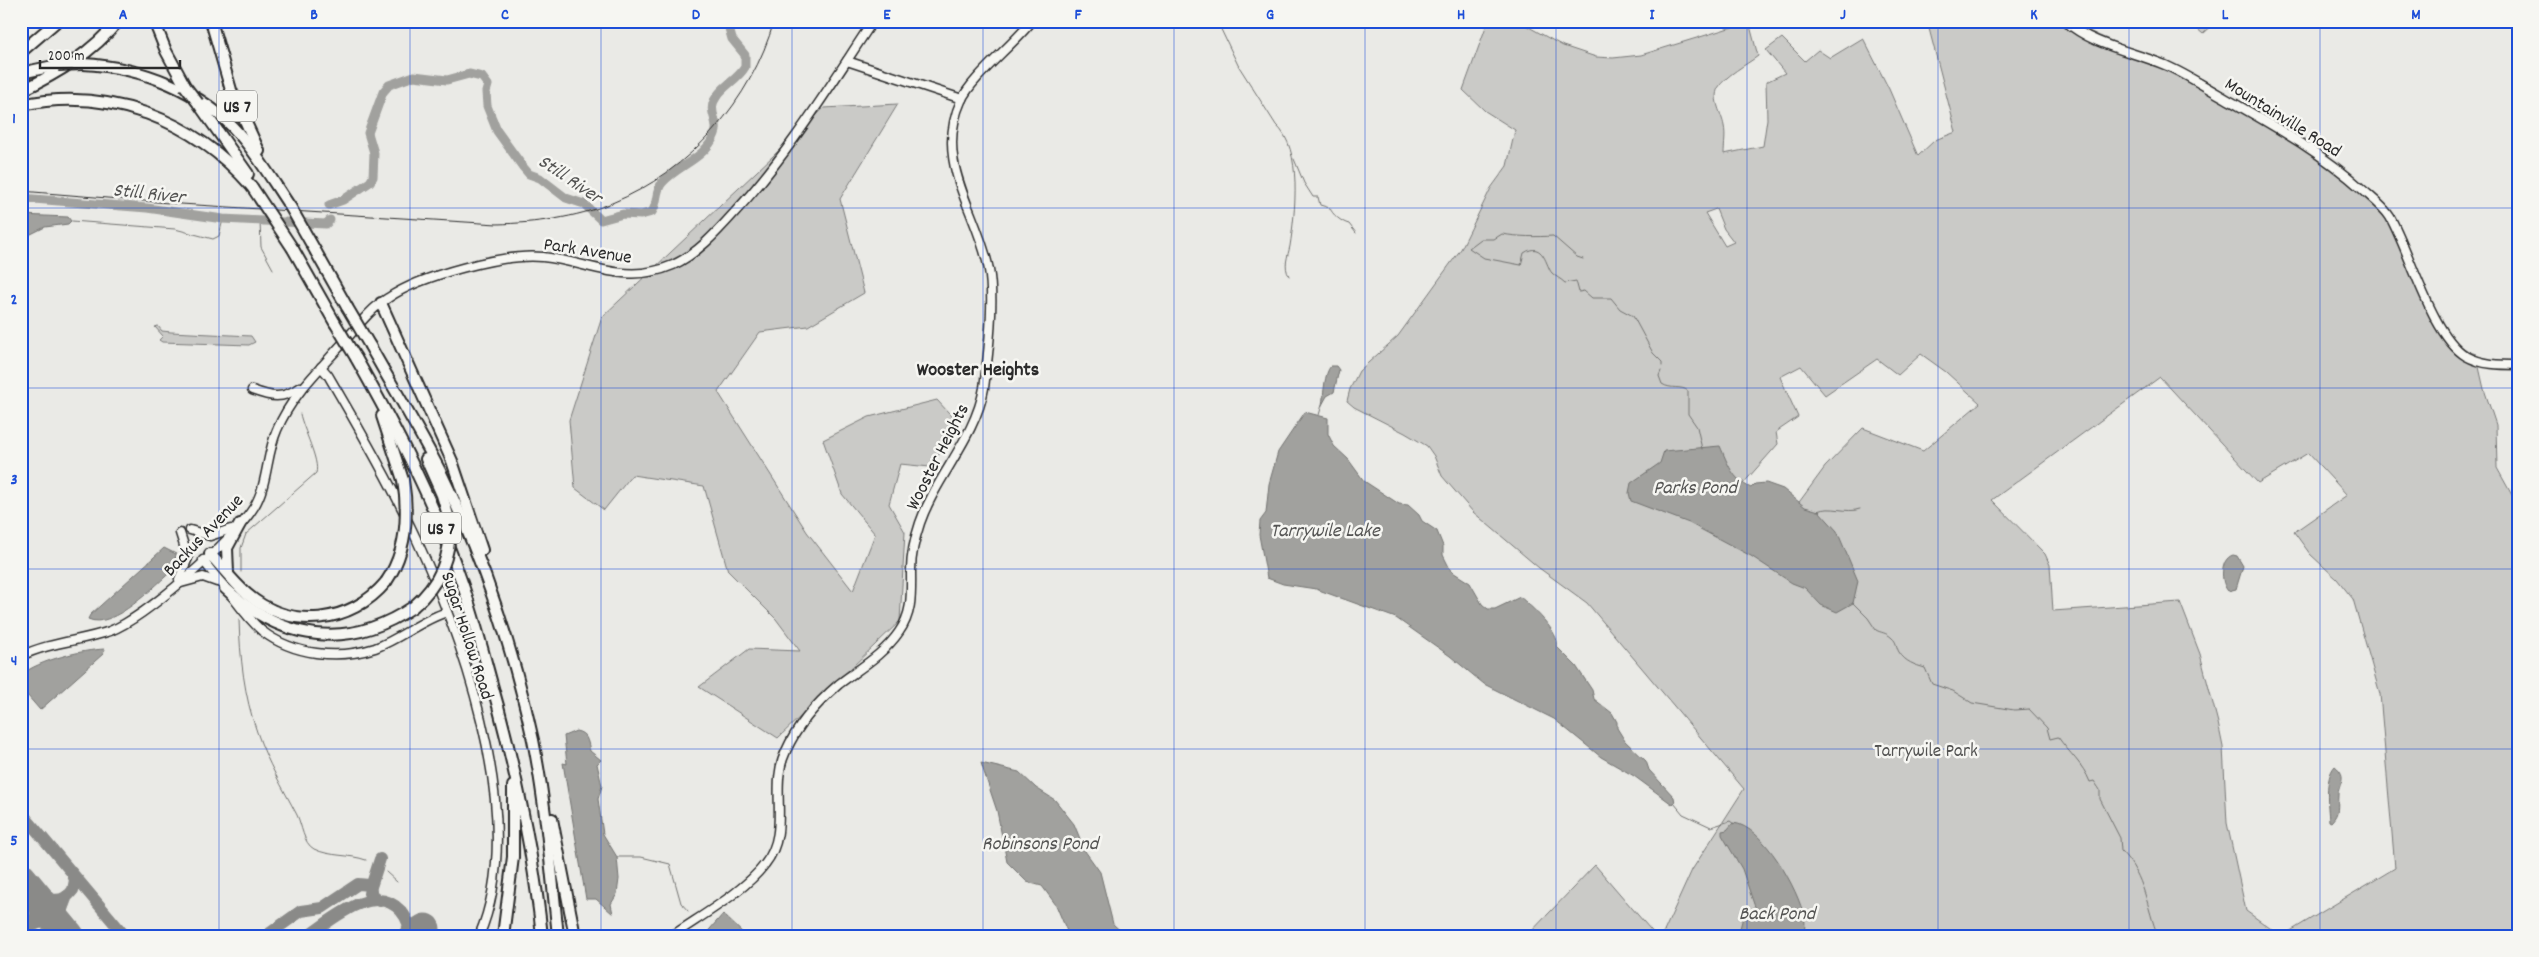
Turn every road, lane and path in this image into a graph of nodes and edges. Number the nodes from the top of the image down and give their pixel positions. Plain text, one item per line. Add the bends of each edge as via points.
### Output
1 (53, 21) edge
2 (57, 21) edge
3 (118, 21) edge
4 (154, 21) edge
5 (211, 21) edge
6 (873, 21) edge
7 (1032, 21) edge
8 (2065, 21) edge
9 (21, 52) edge
10 (846, 61) junction
11 (21, 72) edge
12 (21, 91) edge
13 (962, 99) junction
14 (21, 105) edge
15 (276, 185) junction
16 (254, 187) junction
17 (381, 302) junction
18 (350, 334) joint
19 (370, 346) junction
20 (356, 358) junction
21 (2518, 365) edge
22 (321, 367) junction
23 (308, 382) junction
24 (252, 390) dead end
25 (240, 524) junction
26 (190, 530) dead end
27 (180, 532) dead end
28 (207, 557) junction
29 (228, 574) junction
30 (177, 584) junction
31 (225, 588) junction
32 (447, 612) junction
33 (21, 656) edge
34 (513, 660) junction
35 (498, 708) junction
36 (530, 726) junction
37 (479, 936) edge
38 (502, 936) edge
39 (542, 936) edge
40 (558, 936) edge
41 (575, 936) edge
42 (672, 936) edge

1 - 9 highway
2 - 9 highway
3 - 12 highway via 82,56
4 - 16 highway, US 7, bridge via 185,86
5 - 15 highway, US 7 via 237,106
6 - 10 main road, Park Avenue
7 - 13 main road, Wooster Heights via 968,88
8 - 21 main road, Mountainville Road via 2095,40 2173,69 2286,132 2330,161 2389,216 2440,326 2455,346 2465,355 2482,362
10 - 13 main road
10 - 17 main road, Park Avenue via 767,177 709,240 674,264 651,272 625,274 551,258 518,257 425,280
11 - 15 highway, bridge via 58,65 108,66 141,73 172,85 234,128
13 - 42 main road, Wooster Heights via 952,129 951,153 990,271 987,351 980,407 920,523 913,553 912,604 907,619 892,642 822,699 787,748 777,776 779,833 774,850 762,868
14 - 16 highway via 81,100 116,104 151,114 206,144
15 - 19 highway, US 7, bridge
16 - 20 highway, US 7, bridge
17 - 18 main road, Park Avenue
17 - 34 highway via 456,473
18 - 22 main road, Backus Avenue
19 - 31 highway, bridge via 440,490 450,522 448,551 434,586 413,607 392,620 364,631 336,635 290,629 268,620
19 - 34 highway, US 7 via 426,445 458,511 487,581
20 - 29 highway, bridge via 388,430 407,506 406,531 399,559 386,582 355,608 335,616 304,619 283,615 264,606
20 - 35 highway, US 7 via 404,445 442,530 471,610
22 - 23 main road, Backus Avenue
22 - 32 main road, Sugar Hollow Road via 402,509
23 - 24 main road via 288,395 278,397
23 - 25 main road, Backus Avenue via 292,401 278,427 258,498
25 - 26 main road via 215,536
25 - 28 main road, Backus Avenue
25 - 29 highway via 227,548
27 - 30 main road via 188,558
28 - 29 highway
28 - 30 main road, Backus Avenue
28 - 31 main road
30 - 31 main road via 207,577
30 - 33 main road, Backus Avenue via 135,618 116,628
31 - 32 main road via 253,622 273,638 297,649 323,654 349,654 376,647
32 - 37 main road, Sugar Hollow Road via 478,714 496,812 496,872 491,902
34 - 36 highway, US 7
35 - 38 highway via 511,773 514,812 512,871
35 - 39 highway, US 7 via 526,824
36 - 40 highway, US 7 via 545,809
36 - 41 highway via 545,783

